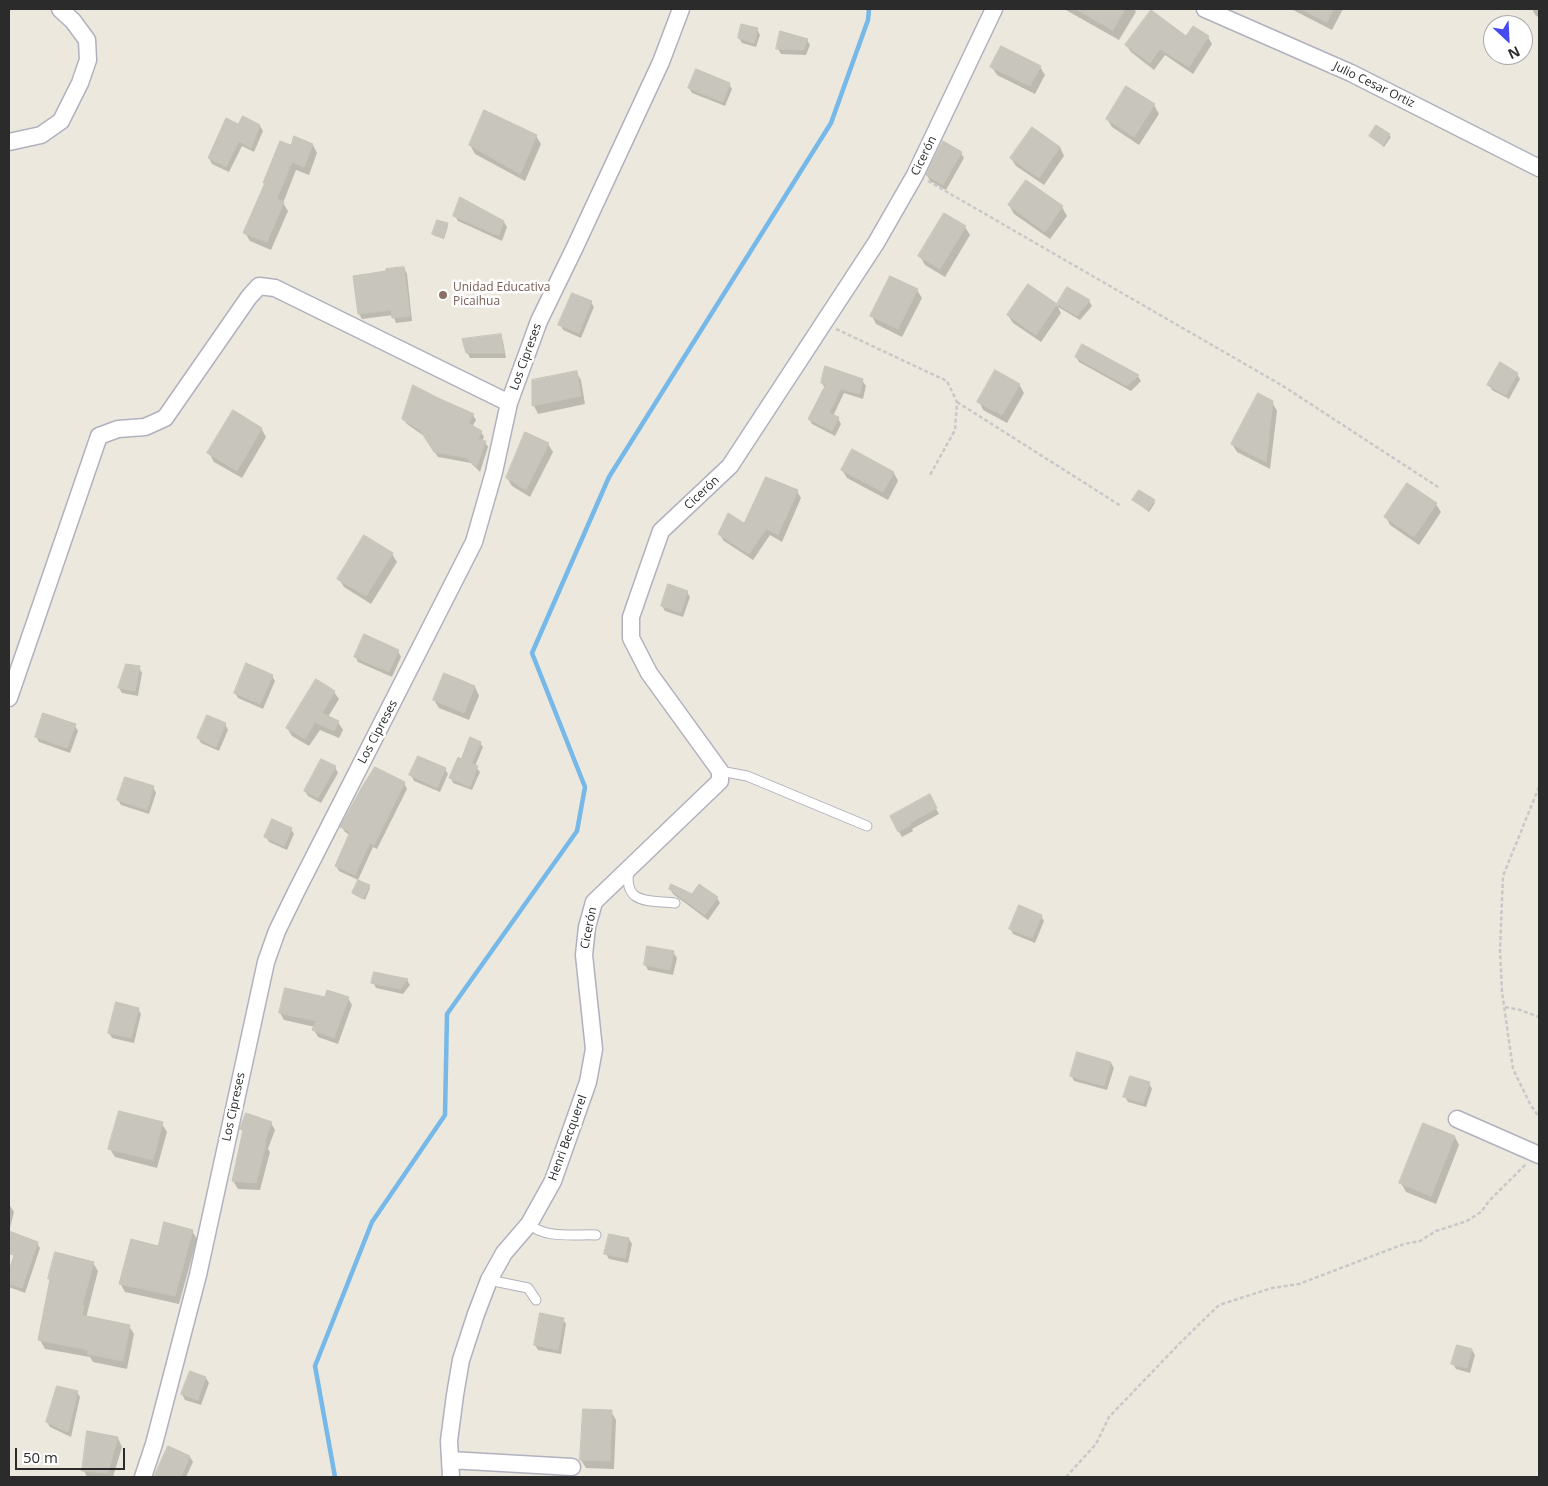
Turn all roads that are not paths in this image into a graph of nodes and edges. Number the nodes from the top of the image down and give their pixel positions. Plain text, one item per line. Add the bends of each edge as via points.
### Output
1 (60, 9) edge
2 (681, 9) edge
3 (994, 9) edge
4 (1205, 9) edge
5 (9, 142) edge
6 (1539, 168) edge
7 (509, 403) junction
8 (9, 698) edge
9 (720, 771) junction
10 (867, 826) dead end
11 (629, 869) junction
12 (675, 903) dead end
13 (584, 956) joint
14 (1457, 1119) dead end
15 (1536, 1154) edge
16 (529, 1224) junction
17 (596, 1235) dead end
18 (490, 1280) junction
19 (536, 1300) dead end
20 (450, 1460) junction
21 (572, 1467) dead end
22 (143, 1477) edge
23 (452, 1477) edge

1 - 5 street via 87,40 88,60 80,83 61,121 41,135
2 - 7 street, Los Cipreses via 657,71 540,321
3 - 9 street, Cicerón via 916,175 876,243 730,466 661,531 631,617 631,638 649,673
4 - 6 street, Julio Cesar Ortiz via 1351,73
7 - 8 street via 275,288 258,286 165,418 145,428 118,429 99,436
7 - 22 street, Los Cipreses via 474,542 277,931 266,962 198,1275
9 - 10 lane via 747,776
9 - 11 street, Cicerón via 720,780
11 - 12 lane via 628,888 634,897
11 - 13 street, Cicerón via 594,902
13 - 16 street, Henri Becquerel via 594,1049 588,1082 553,1181
14 - 15 street
16 - 17 lane via 536,1230 549,1233
16 - 18 street, Henri Becquerel via 504,1252
18 - 19 lane via 528,1288
18 - 20 street, Henri Becquerel via 461,1360 449,1441
20 - 21 street
20 - 23 street, Henri Becquerel

